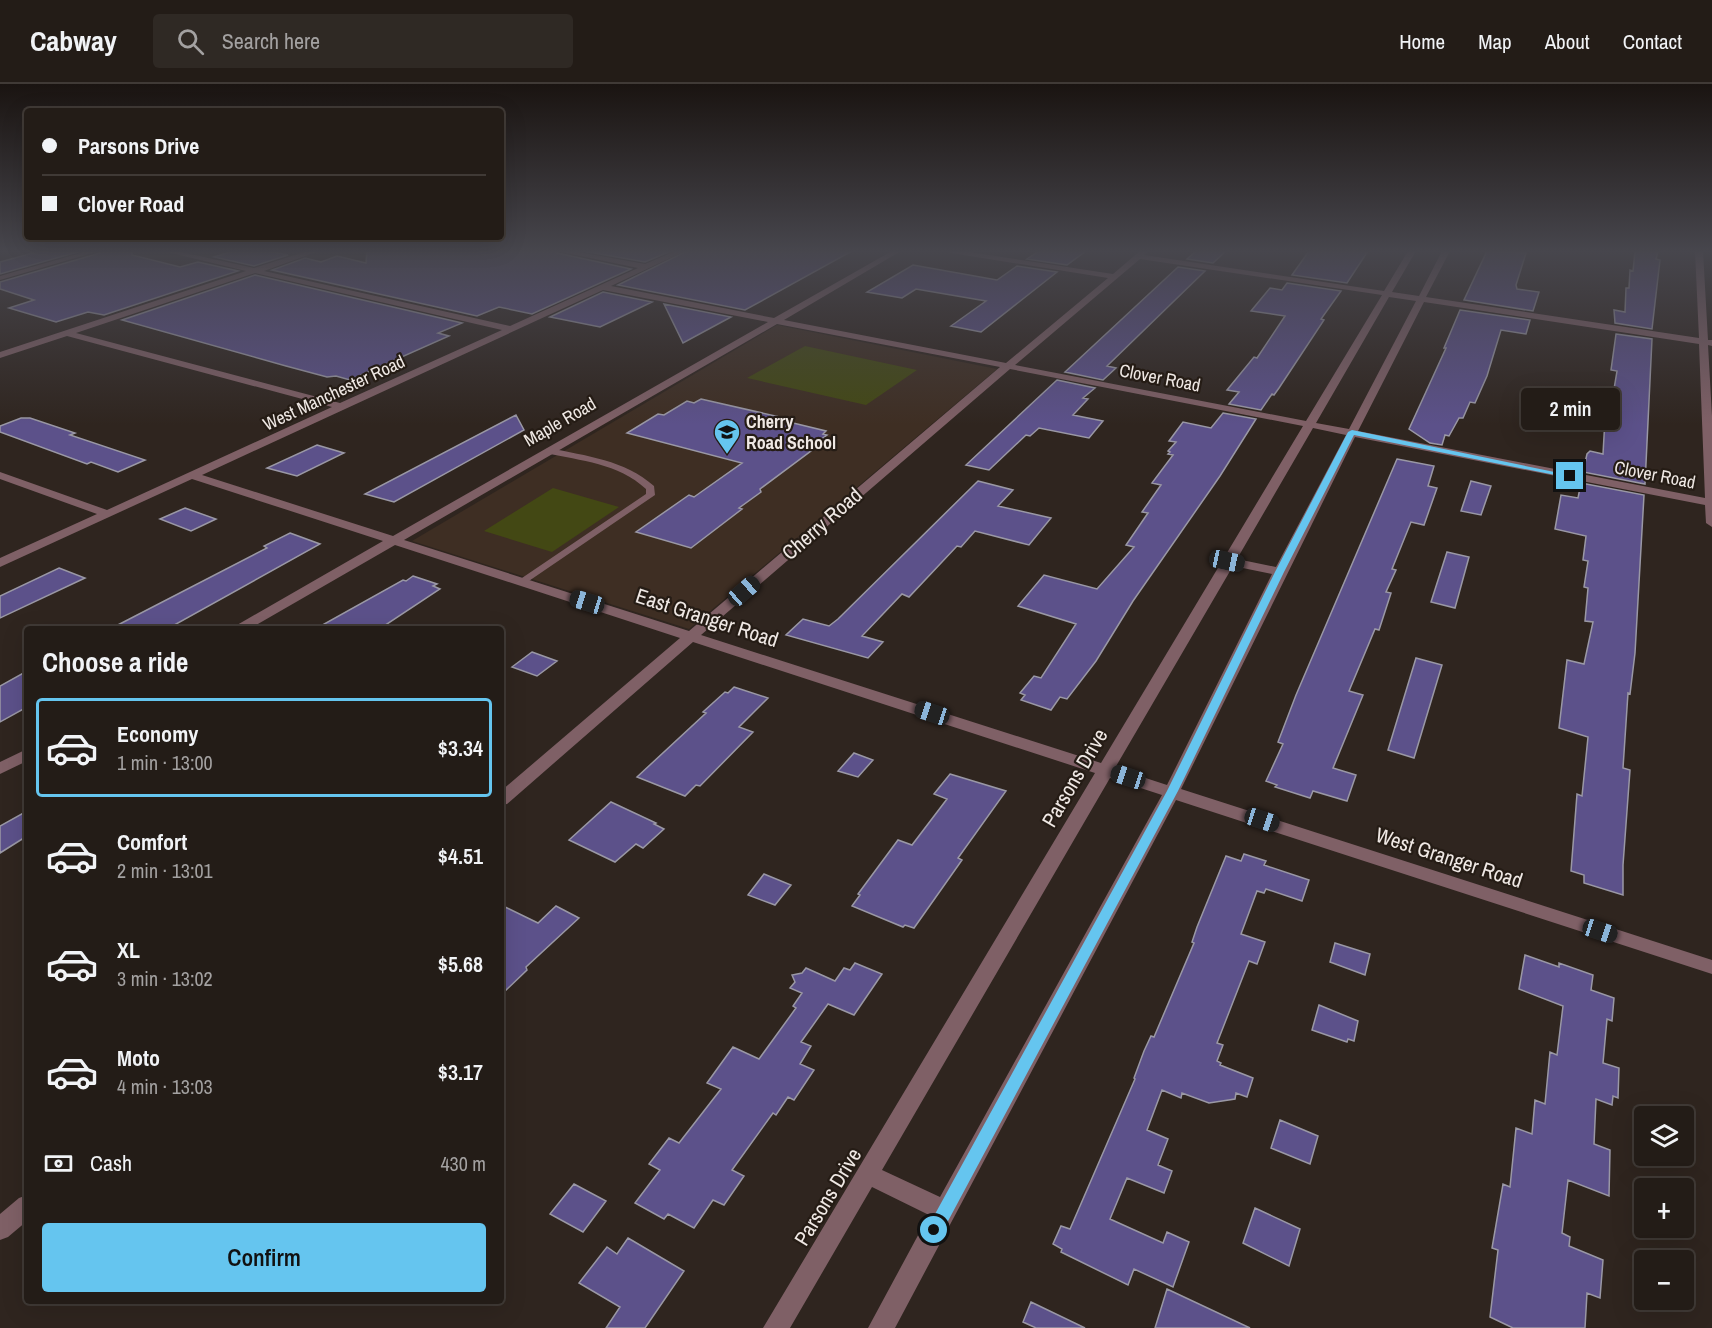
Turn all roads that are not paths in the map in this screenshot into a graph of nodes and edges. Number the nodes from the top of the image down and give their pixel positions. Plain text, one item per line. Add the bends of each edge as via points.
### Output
1 (139, 309) edge
2 (425, 309) edge
3 (555, 309) edge
4 (713, 309) edge
5 (794, 309) edge
6 (1076, 309) edge
7 (1377, 309) edge
8 (1417, 309) edge
9 (1489, 309) edge
10 (1704, 309) edge
11 (773, 321) junction
12 (512, 329) junction
13 (67, 333) junction
14 (1707, 342) edge
15 (0, 356) edge
16 (1008, 366) junction
17 (343, 407) junction
18 (1309, 424) junction
19 (1352, 432) junction
20 (549, 451) junction
21 (0, 475) edge
22 (194, 476) junction
23 (1711, 502) edge
24 (108, 514) junction
25 (1712, 523) edge
26 (392, 541) junction
27 (1227, 561) junction
28 (0, 563) edge
29 (1280, 572) junction
30 (523, 582) junction
31 (245, 626) edge
32 (692, 636) junction
33 (24, 756) edge
34 (0, 769) edge
35 (1106, 770) junction
36 (1172, 791) junction
37 (504, 797) edge
38 (1712, 967) edge
39 (867, 1174) junction
40 (24, 1209) edge
41 (945, 1211) junction
42 (0, 1230) edge
43 (776, 1328) edge
44 (881, 1328) edge

1 - 13 street
2 - 12 street
3 - 12 street, West Manchester Road
4 - 11 street, Clover Road
5 - 11 street, Maple Road
6 - 16 street, Cherry Road
7 - 18 street, Parsons Drive
8 - 19 street
9 - 14 street
10 - 14 street
11 - 16 street, Clover Road
11 - 20 street, Maple Road
12 - 17 street, West Manchester Road
13 - 15 street
13 - 17 street
14 - 23 street
16 - 18 street, Clover Road
16 - 32 street, Cherry Road
17 - 22 street, West Manchester Road
18 - 19 street, Clover Road
18 - 27 street, Parsons Drive
19 - 23 street, Clover Road
19 - 29 street
20 - 26 street, Maple Road
20 - 30 lane via 640,475 651,488 650,495
21 - 24 street
22 - 24 street, West Manchester Road
22 - 26 street, East Granger Road
23 - 25 street
24 - 28 street, West Manchester Road
26 - 30 street, East Granger Road
26 - 31 street, Maple Road
27 - 29 street
27 - 35 street, Parsons Drive
29 - 36 street
30 - 32 street, East Granger Road
32 - 35 street, East Granger Road
32 - 37 street, Cherry Road
33 - 34 street
35 - 36 street, East Granger Road
35 - 39 street, Parsons Drive
36 - 38 street, West Granger Road
36 - 41 street
39 - 41 street
39 - 43 street, Parsons Drive
40 - 42 street
41 - 44 street

